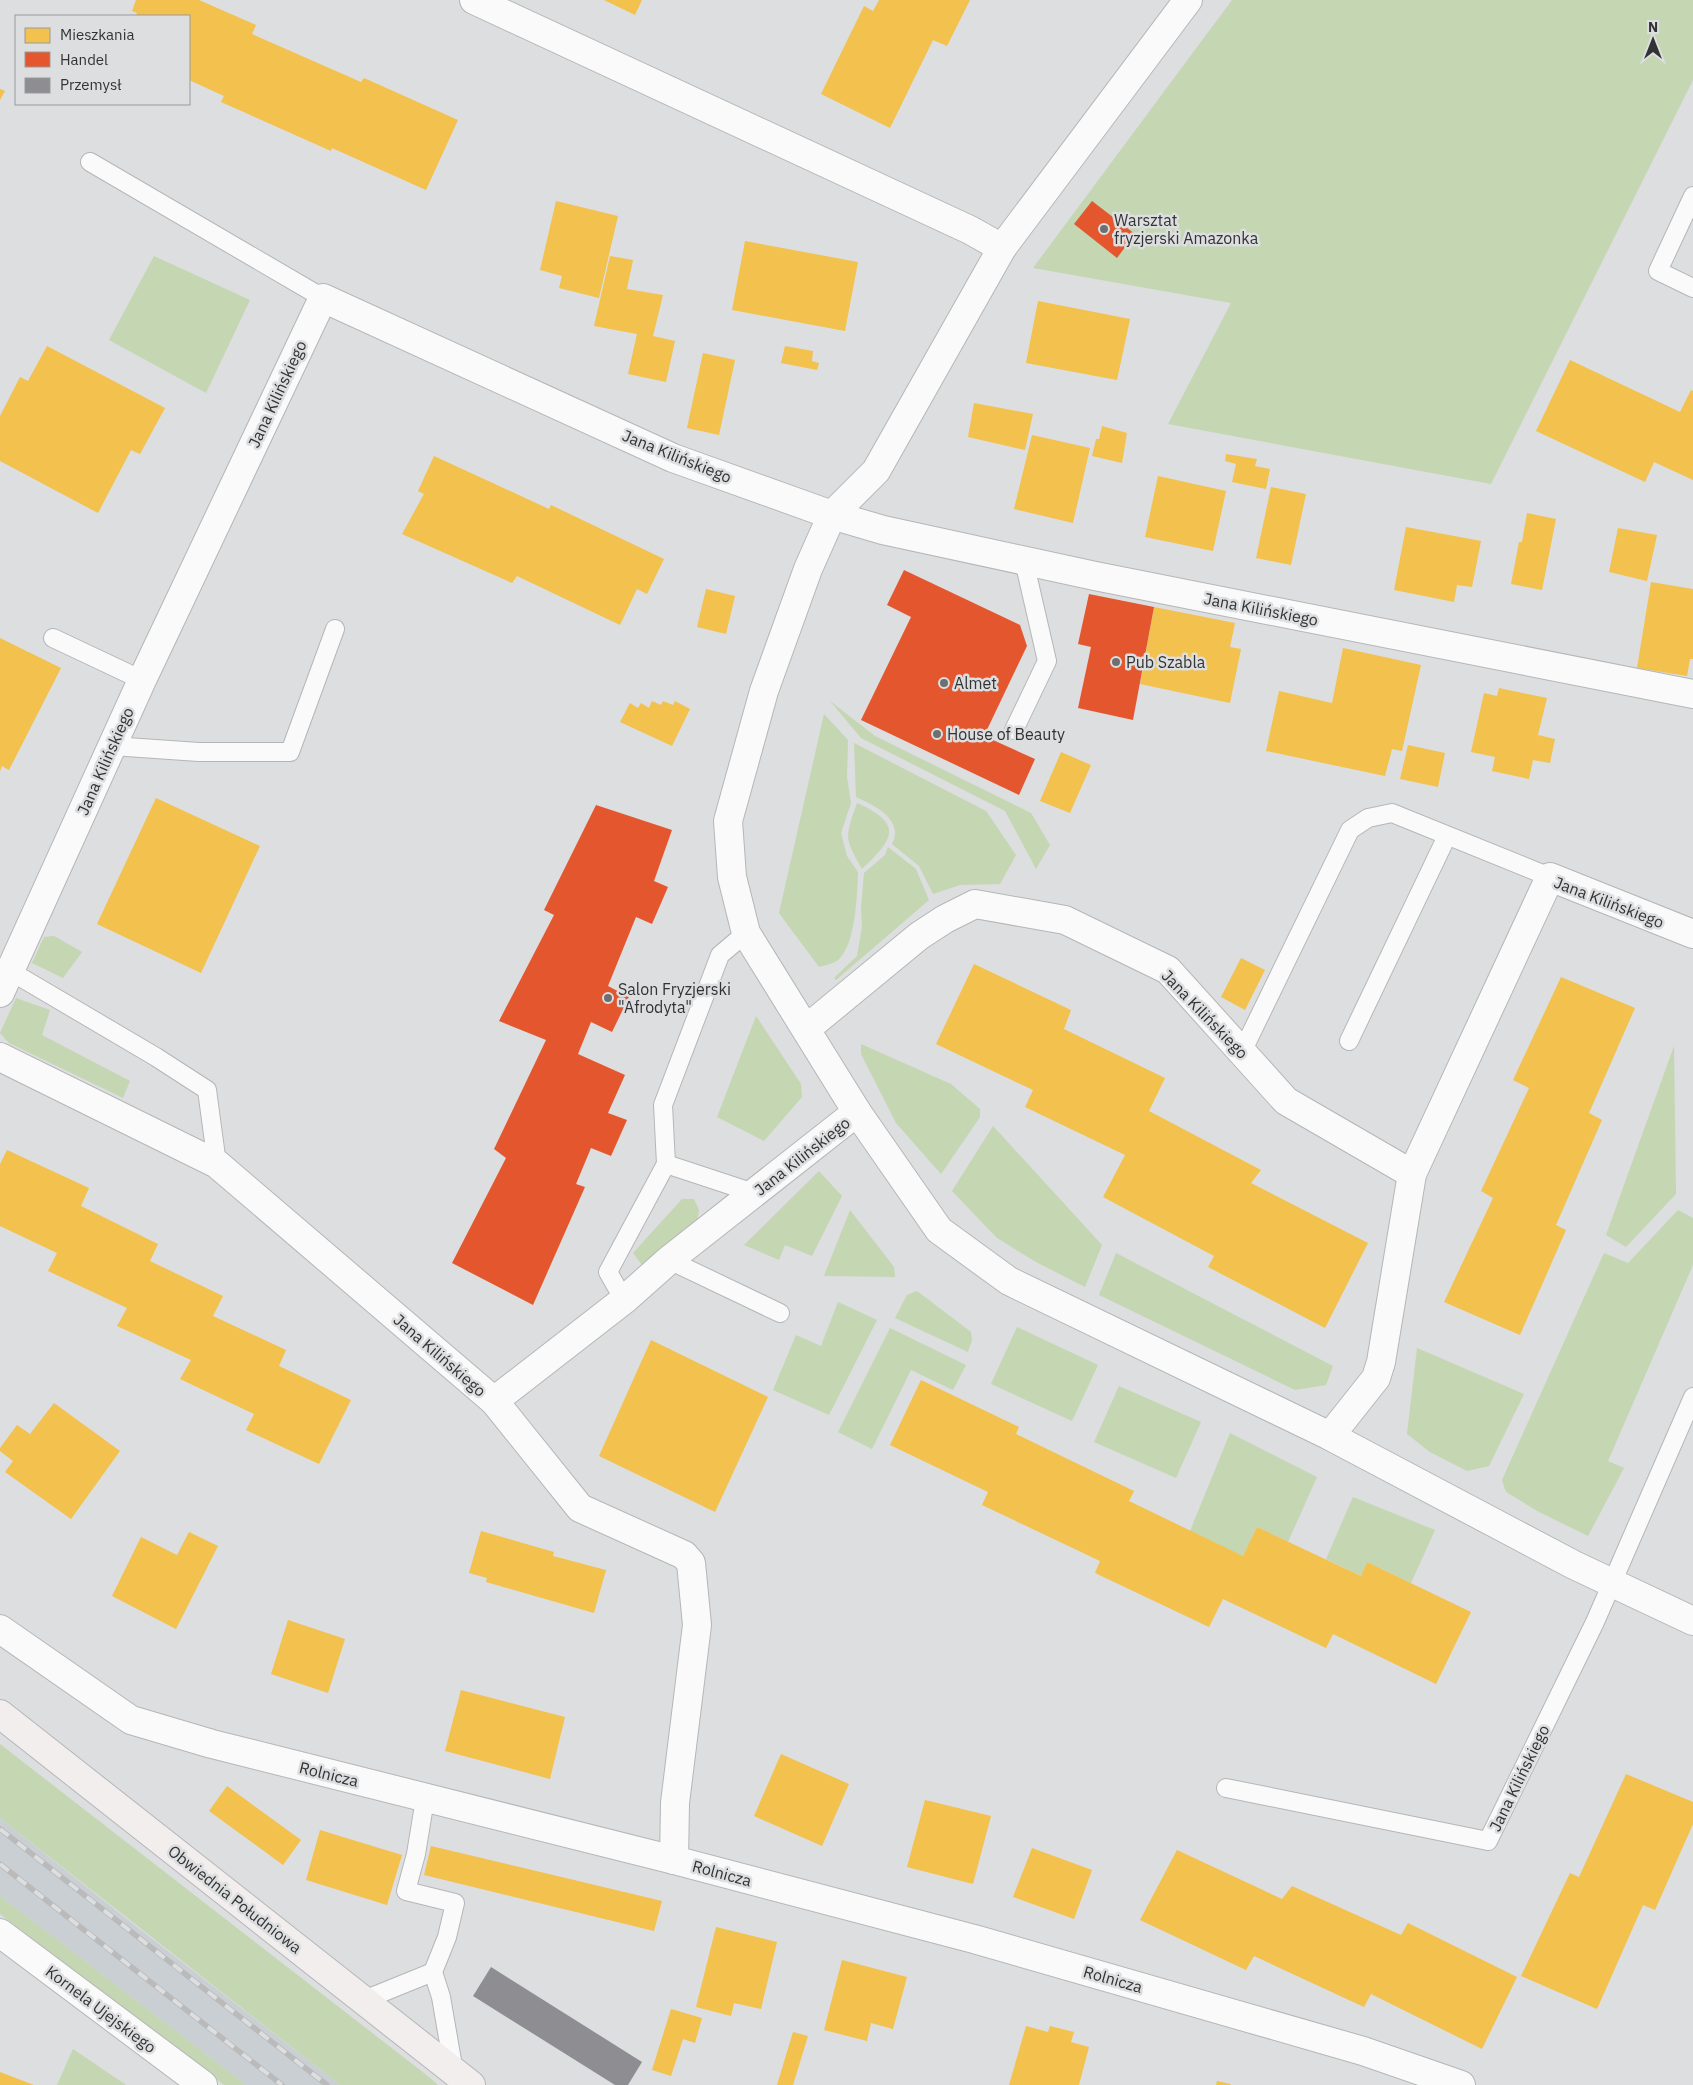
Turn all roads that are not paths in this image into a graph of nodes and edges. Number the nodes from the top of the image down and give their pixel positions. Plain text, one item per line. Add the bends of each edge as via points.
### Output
1 (474, 0) edge
2 (1188, 0) edge
3 (90, 162) dead end
4 (1693, 196) edge
5 (1002, 248) junction
6 (1693, 288) edge
7 (322, 298) junction
8 (832, 515) junction
9 (1024, 561) junction
10 (335, 630) dead end
11 (53, 638) dead end
12 (142, 680) junction
13 (1693, 694) edge
14 (1014, 730) dead end
15 (112, 746) junction
16 (1447, 836) junction
17 (1550, 876) junction
18 (746, 933) junction
19 (1693, 934) edge
20 (5, 982) edge
21 (806, 1029) junction
22 (1349, 1041) dead end
23 (1242, 1052) junction
24 (0, 1057) edge
25 (858, 1112) junction
26 (217, 1164) junction
27 (666, 1164) junction
28 (1412, 1174) junction
29 (754, 1193) junction
30 (669, 1260) junction
31 (624, 1300) junction
32 (780, 1313) dead end
33 (1693, 1396) edge
34 (494, 1401) junction
35 (1330, 1436) junction
36 (1612, 1582) junction
37 (1693, 1621) edge
38 (0, 1629) edge
39 (0, 1714) edge
40 (1226, 1788) dead end
41 (425, 1799) junction
42 (674, 1860) junction
43 (3, 1940) edge
44 (433, 1972) junction
45 (364, 2000) junction
46 (462, 2078) edge
47 (203, 2085) edge
48 (1461, 2085) edge

1 - 5 street via 970,230
2 - 5 street
3 - 7 lane
4 - 6 lane via 1658,271
5 - 8 street via 876,471
7 - 8 street, Jana Kilińskiego via 673,458
7 - 12 street, Jana Kilińskiego
8 - 9 street, Jana Kilińskiego via 883,530
8 - 18 street, Jana Kilińskiego via 808,569 764,691 728,821 732,877
9 - 13 street, Jana Kilińskiego
9 - 14 lane via 1047,661
10 - 15 lane via 290,752 199,752
11 - 12 lane
12 - 15 street, Jana Kilińskiego
15 - 20 street, Jana Kilińskiego
16 - 17 lane
16 - 22 lane
16 - 23 lane via 1392,813 1368,818 1350,830
17 - 19 street, Jana Kilińskiego
17 - 28 street, Jana Kilińskiego
18 - 21 street, Jana Kilińskiego
18 - 27 lane via 720,955 663,1105
20 - 26 lane via 156,1057 207,1090
21 - 23 street, Jana Kilińskiego via 920,936 975,904 1065,920 1168,970
21 - 25 street, Jana Kilińskiego
23 - 28 street, Jana Kilińskiego via 1286,1100
24 - 26 street, Jana Kilińskiego
25 - 29 street, Jana Kilińskiego
25 - 35 street, Jana Kilińskiego via 939,1230 1008,1281
26 - 34 street, Jana Kilińskiego
27 - 29 lane
27 - 31 lane via 608,1272
28 - 35 street, Jana Kilińskiego via 1376,1378
29 - 30 street, Jana Kilińskiego
30 - 31 street, Jana Kilińskiego
30 - 32 lane
31 - 34 street, Jana Kilińskiego
33 - 36 lane
34 - 42 street via 580,1508 684,1555 691,1563 697,1625 675,1803
35 - 36 street, Jana Kilińskiego
36 - 37 street, Jana Kilińskiego
36 - 40 lane, Jana Kilińskiego via 1488,1841
38 - 41 street, Rolnicza via 131,1720
39 - 45 main road, Obwiednia Południowa
41 - 42 street, Rolnicza
41 - 44 lane via 406,1891 455,1903 447,1937
42 - 48 street, Rolnicza via 983,1941 1363,2051
43 - 47 street, Kornela Ujejskiego
44 - 45 lane
44 - 46 lane
45 - 46 main road, Obwiednia Południowa

